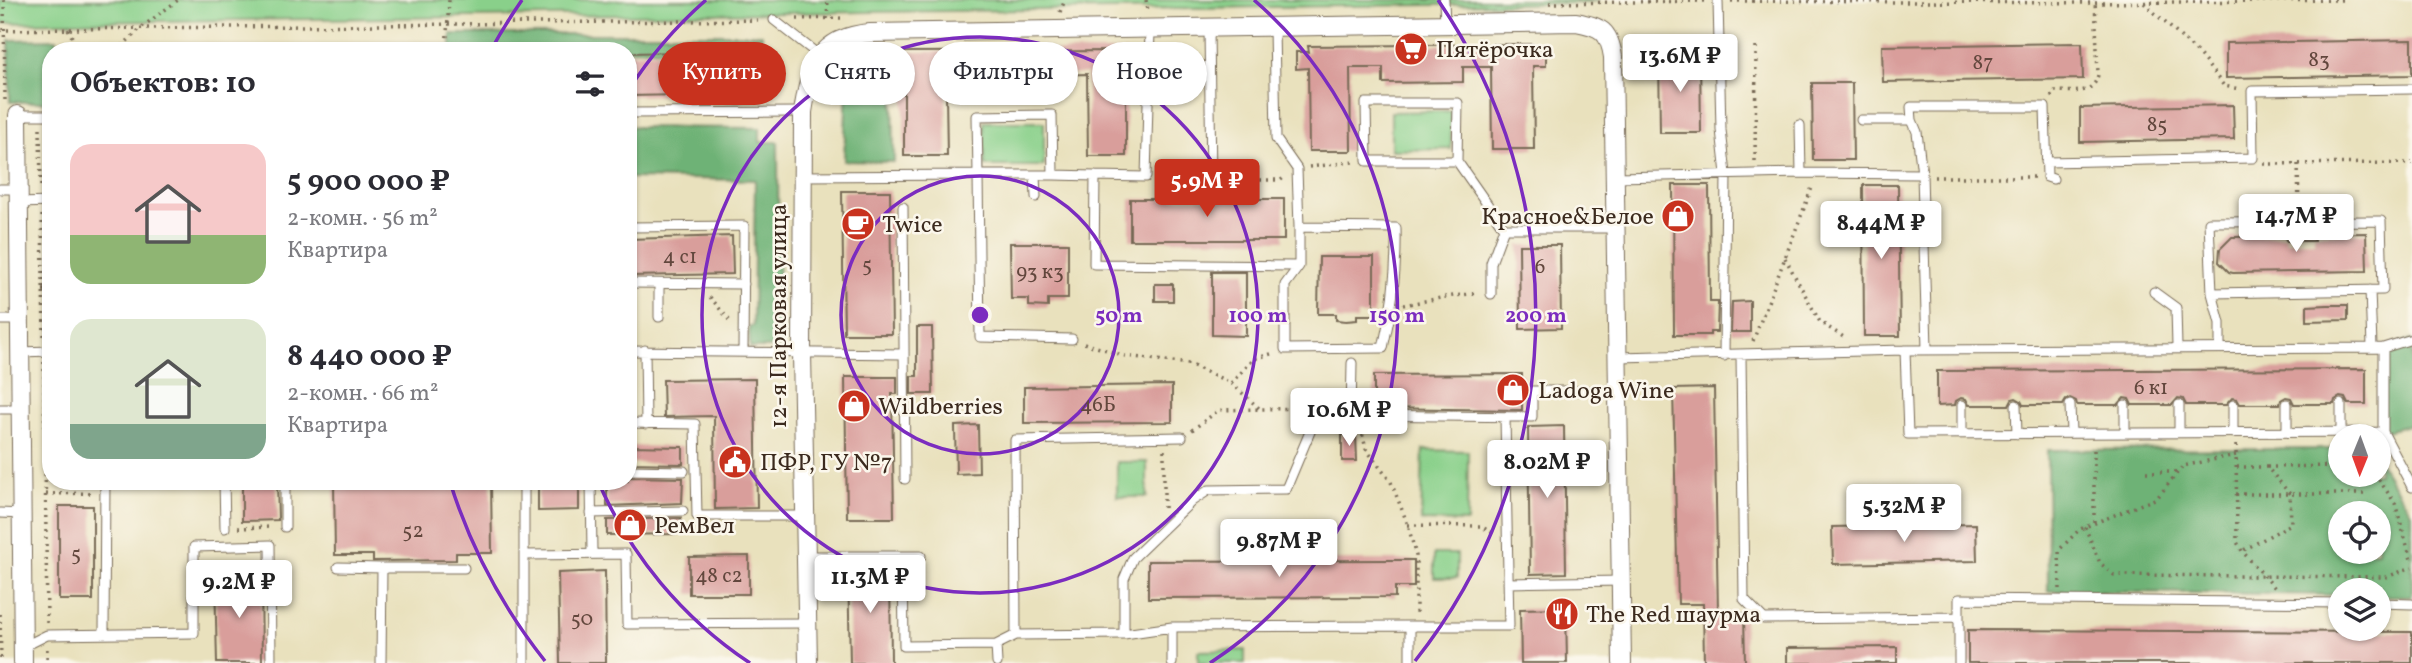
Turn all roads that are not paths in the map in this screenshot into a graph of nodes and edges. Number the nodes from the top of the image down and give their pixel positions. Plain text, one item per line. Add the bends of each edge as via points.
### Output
1 (1444, 0) edge
2 (1718, 1) edge
3 (774, 19) road end
4 (1445, 25) junction
5 (1274, 28) junction
6 (1209, 29) junction
7 (1150, 30) junction
8 (803, 42) edge
9 (836, 42) edge
10 (2412, 89) edge
11 (804, 105) edge
12 (12, 109) joint
13 (803, 112) junction
14 (637, 113) edge
15 (42, 115) edge
16 (1861, 120) dead end
17 (1912, 120) junction
18 (1800, 125) dead end
19 (1457, 161) junction
20 (2046, 162) junction
21 (1801, 173) junction
22 (978, 174) junction
23 (1726, 174) junction
24 (1922, 174) junction
25 (1035, 175) junction
26 (1053, 175) junction
27 (802, 176) junction
28 (1095, 176) junction
29 (1616, 177) junction
30 (2050, 178) road end
31 (1211, 180) road end
32 (0, 189) edge
33 (19, 196) junction
34 (1036, 198) dead end
35 (42, 201) edge
36 (903, 207) dead end
37 (637, 227) edge
38 (1299, 227) junction
39 (1504, 228) junction
40 (1617, 228) junction
41 (1299, 266) junction
42 (637, 284) edge
43 (659, 284) junction
44 (744, 284) junction
45 (2370, 290) junction
46 (2154, 292) dead end
47 (2212, 293) junction
48 (1491, 294) road end
49 (659, 317) dead end
50 (0, 320) edge
51 (20, 320) junction
52 (1072, 339) road end
53 (2412, 339) edge
54 (2177, 348) junction
55 (2220, 348) junction
56 (2372, 348) junction
57 (2383, 348) junction
58 (1905, 349) junction
59 (1927, 349) junction
60 (42, 351) edge
61 (637, 351) edge
62 (645, 351) junction
63 (20, 352) junction
64 (743, 352) junction
65 (802, 353) junction
66 (903, 354) junction
67 (1744, 355) junction
68 (1724, 356) junction
69 (1619, 357) junction
70 (1352, 363) dead end
71 (1619, 391) junction
72 (2233, 404) dead end
73 (2287, 404) dead end
74 (2341, 404) dead end
75 (1962, 405) dead end
76 (2016, 405) dead end
77 (2070, 405) dead end
78 (2124, 405) dead end
79 (2179, 405) dead end
80 (0, 409) edge
81 (21, 409) junction
82 (1355, 415) junction
83 (1505, 417) junction
84 (637, 424) edge
85 (646, 424) junction
86 (2341, 424) edge
87 (2383, 424) edge
88 (2287, 432) junction
89 (2328, 432) edge
90 (1962, 433) junction
91 (2071, 433) junction
92 (2125, 433) junction
93 (2179, 433) junction
94 (2234, 433) junction
95 (2017, 434) junction
96 (1182, 437) road end
97 (2391, 447) edge
98 (637, 470) edge
99 (684, 471) dead end
100 (905, 479) dead end
101 (2412, 487) edge
102 (105, 490) edge
103 (224, 490) edge
104 (285, 490) edge
105 (524, 490) edge
106 (591, 490) edge
107 (683, 511) dead end
108 (0, 513) edge
109 (591, 513) junction
110 (22, 514) junction
111 (804, 516) junction
112 (285, 527) road end
113 (225, 528) road end
114 (592, 553) junction
115 (524, 555) junction
116 (805, 556) junction
117 (903, 556) junction
118 (921, 556) dead end
119 (338, 568) dead end
120 (382, 568) junction
121 (464, 568) dead end
122 (1621, 582) junction
123 (1508, 583) junction
124 (2328, 603) edge
125 (2391, 603) edge
126 (2412, 604) edge
127 (1959, 617) junction
128 (806, 623) junction
129 (1413, 626) junction
130 (1172, 627) junction
131 (104, 634) junction
132 (1124, 634) junction
133 (1016, 635) junction
134 (996, 645) junction
135 (23, 655) edge
136 (271, 663) edge
137 (382, 663) edge
138 (524, 663) edge
139 (808, 663) edge
140 (997, 663) edge
141 (1172, 663) edge
142 (1410, 663) edge
143 (1622, 663) edge
144 (1959, 663) edge

1 - 4 lane
2 - 23 lane
3 - 8 lane
4 - 5 street
4 - 29 street via 1576,22 1606,33 1613,57
5 - 6 street
5 - 38 lane via 1276,139 1297,169
6 - 7 street
6 - 31 lane
7 - 9 street via 851,34
7 - 28 lane via 1146,177
10 - 20 lane via 2252,91 2253,158
11 - 13 street, 12-я Парковая улица
12 - 15 lane
12 - 33 street
13 - 14 lane
13 - 27 street, 12-я Парковая улица
16 - 17 lane
17 - 20 lane via 1911,107 2045,107
17 - 24 lane
18 - 21 lane
19 - 19 lane via 1458,103 1366,103 1367,161
19 - 39 lane
20 - 30 lane
21 - 23 lane
21 - 24 lane
22 - 25 lane
22 - 26 lane via 977,116 1052,115
22 - 27 lane
22 - 52 lane via 980,337
23 - 29 lane
23 - 68 lane
24 - 59 lane
25 - 26 lane
25 - 34 lane
26 - 28 lane
27 - 65 street, 12-я Парковая улица
28 - 41 lane via 1094,264
29 - 40 street
32 - 33 lane
33 - 35 lane
33 - 51 street
36 - 66 lane
37 - 44 lane via 744,226
38 - 41 lane
38 - 41 lane via 1396,228 1393,307 1383,348 1285,349 1285,285
39 - 40 lane
39 - 48 lane via 1491,263
40 - 69 street
42 - 43 lane
43 - 44 lane
43 - 49 lane
44 - 64 lane
45 - 47 lane
45 - 47 lane via 2382,290 2381,221 2209,222
45 - 56 lane
46 - 54 lane via 2176,309
47 - 55 lane via 2220,323
50 - 51 lane
51 - 63 street
53 - 57 lane
54 - 55 lane
54 - 59 lane
55 - 56 lane
56 - 57 lane
57 - 87 lane
58 - 59 lane
58 - 67 lane
58 - 90 lane via 1908,434
60 - 63 lane
61 - 62 lane
62 - 64 lane
62 - 85 lane
63 - 81 street
64 - 65 lane
65 - 66 lane
65 - 111 street, 12-я Парковая улица
66 - 100 lane
67 - 68 lane
67 - 127 lane via 1744,599 1764,619
68 - 69 lane
69 - 71 street
70 - 82 lane
71 - 83 lane via 1532,391 1532,417
71 - 122 street
72 - 94 lane
73 - 88 lane
74 - 86 lane
75 - 90 lane
76 - 95 lane
77 - 91 lane
78 - 92 lane
79 - 93 lane
80 - 81 lane
81 - 110 street
82 - 83 lane
82 - 132 lane via 1317,415 1286,489 1209,490 1192,501 1133,558 1124,579
83 - 123 lane
84 - 85 lane
85 - 111 lane via 695,424 696,516
88 - 89 lane
88 - 94 lane
90 - 95 lane
91 - 92 lane
91 - 95 lane
92 - 93 lane
93 - 94 lane
96 - 133 lane via 1015,440
97 - 101 lane
98 - 99 lane
102 - 131 lane
103 - 113 lane
104 - 112 lane
105 - 115 lane
106 - 109 lane
107 - 109 lane
108 - 110 lane
109 - 114 lane
110 - 135 street
111 - 116 street, 12-я Парковая улица
114 - 115 lane
114 - 128 lane via 626,554 627,624
115 - 138 lane
116 - 117 lane
116 - 128 street, 12-я Парковая улица
117 - 118 lane
117 - 134 lane via 904,646
119 - 120 lane
120 - 121 lane
120 - 137 lane
122 - 123 lane
122 - 143 street
123 - 129 lane via 1509,626
124 - 127 lane via 1959,599
125 - 126 lane
127 - 144 lane
128 - 139 street, 12-я Парковая улица
129 - 130 lane
129 - 142 lane
130 - 132 lane
130 - 141 lane
131 - 135 lane via 47,635
131 - 136 lane via 194,633 194,547 270,545
132 - 133 lane
133 - 134 lane
134 - 140 lane

